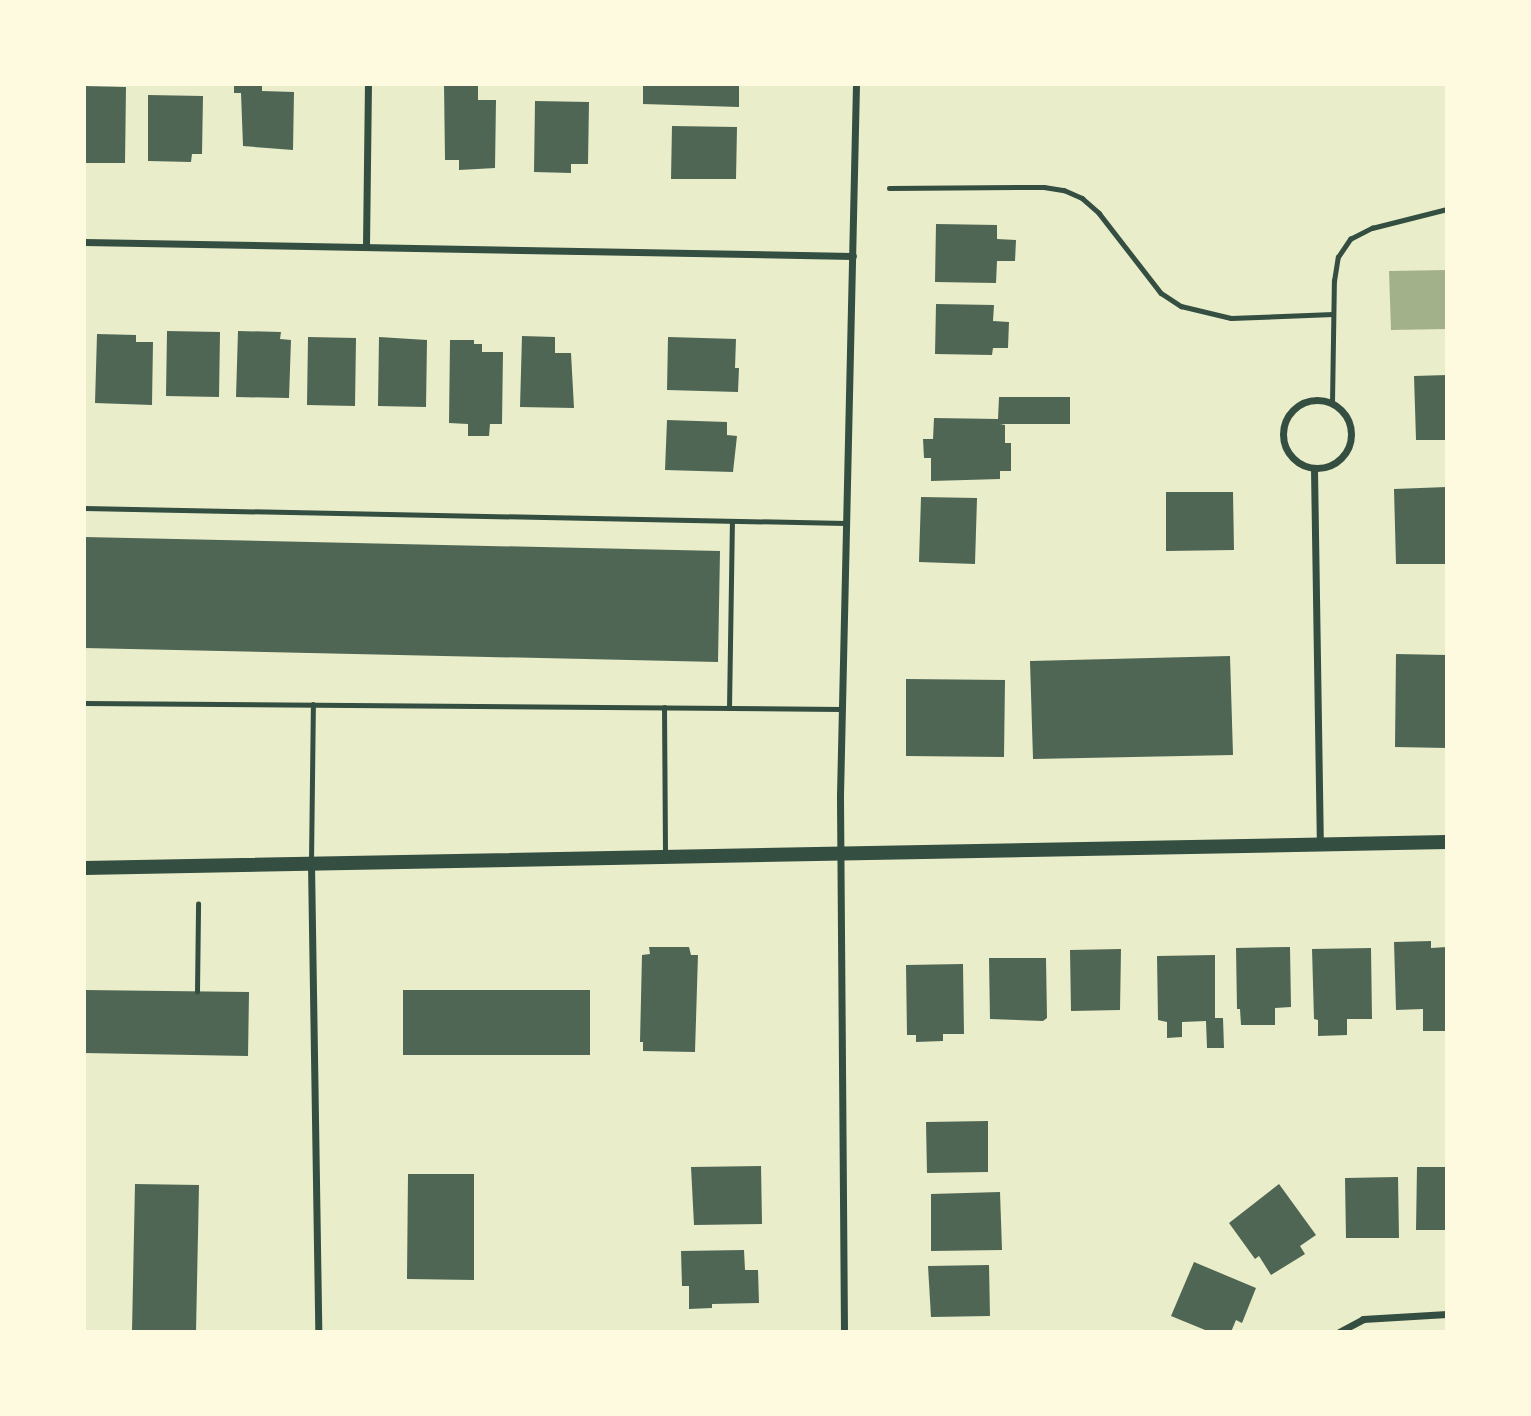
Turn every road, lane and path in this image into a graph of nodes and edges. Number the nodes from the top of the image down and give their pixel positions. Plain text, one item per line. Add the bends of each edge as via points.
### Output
1 (368, 84) edge
2 (856, 84) edge
3 (890, 188) dead end
4 (1447, 209) edge
5 (84, 242) edge
6 (366, 246) junction
7 (853, 256) junction
8 (1333, 314) junction
9 (1332, 403) junction
10 (1314, 469) junction
11 (84, 508) edge
12 (732, 521) junction
13 (846, 523) junction
14 (84, 703) edge
15 (313, 704) junction
16 (664, 708) junction
17 (729, 708) junction
18 (841, 709) junction
19 (1447, 842) edge
20 (1320, 845) junction
21 (841, 853) junction
22 (665, 857) junction
23 (311, 864) junction
24 (84, 868) edge
25 (198, 904) dead end
26 (197, 992) dead end
27 (1447, 1314) edge
28 (318, 1332) edge
29 (844, 1332) edge
30 (1339, 1332) edge

1 - 6 street
2 - 7 street
3 - 8 path via 1064,190 1099,213 1161,293 1181,306 1231,318
4 - 8 path via 1384,224 1350,239 1338,257
5 - 6 street
6 - 7 street
7 - 13 street
8 - 9 path
9 - 10 street via 1348,420 1350,443 1337,463
9 - 10 street via 1310,400 1299,404 1285,420 1287,452
10 - 20 street
11 - 12 lane
12 - 13 lane
12 - 17 lane
13 - 18 street
14 - 15 lane
15 - 16 lane
15 - 23 lane
16 - 17 lane
16 - 22 lane
17 - 18 lane
18 - 21 street
19 - 20 main road
20 - 21 main road
21 - 22 main road
21 - 29 street
22 - 23 main road
23 - 24 main road
23 - 28 street
25 - 26 path
27 - 30 street via 1363,1319

